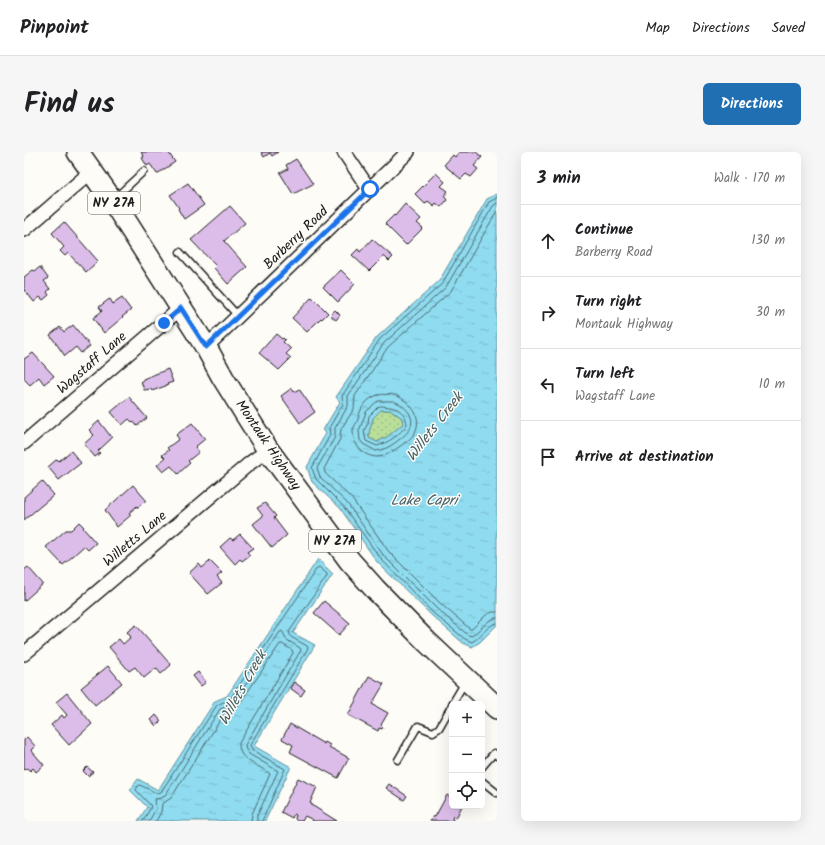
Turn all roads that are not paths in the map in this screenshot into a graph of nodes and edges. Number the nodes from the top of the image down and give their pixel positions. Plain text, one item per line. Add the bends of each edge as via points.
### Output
1 (78, 152) edge
2 (344, 152) edge
3 (408, 152) edge
4 (92, 171) junction
5 (144, 171) dead end
6 (370, 189) junction
7 (113, 200) junction
8 (24, 230) edge
9 (180, 252) dead end
10 (181, 308) junction
11 (238, 316) junction
12 (206, 347) junction
13 (24, 443) edge
14 (268, 450) junction
15 (25, 650) edge
16 (467, 679) junction
17 (454, 701) edge
18 (497, 708) edge
19 (449, 710) edge
20 (497, 756) edge
21 (398, 760) dead end
22 (485, 764) edge
23 (485, 783) edge
24 (497, 793) edge

1 - 4 main road, Montauk Highway / NY 27A
2 - 6 street
3 - 6 street, Barberry Road
4 - 7 main road, Montauk Highway / NY 27A
4 - 8 street
5 - 7 lane
6 - 11 street, Barberry Road
7 - 10 main road, Montauk Highway / NY 27A
9 - 11 lane
10 - 12 main road, Montauk Highway / NY 27A
10 - 13 street, Wagstaff Lane
11 - 12 street, Barberry Road
12 - 14 main road, Montauk Highway / NY 27A
14 - 15 street, Willetts Lane via 250,462
14 - 16 main road, Montauk Highway / NY 27A via 350,561 426,641
16 - 17 lane
16 - 18 main road, Montauk Highway / NY 27A
19 - 21 lane via 439,728 433,732 418,726
20 - 22 lane via 494,753
23 - 24 lane

